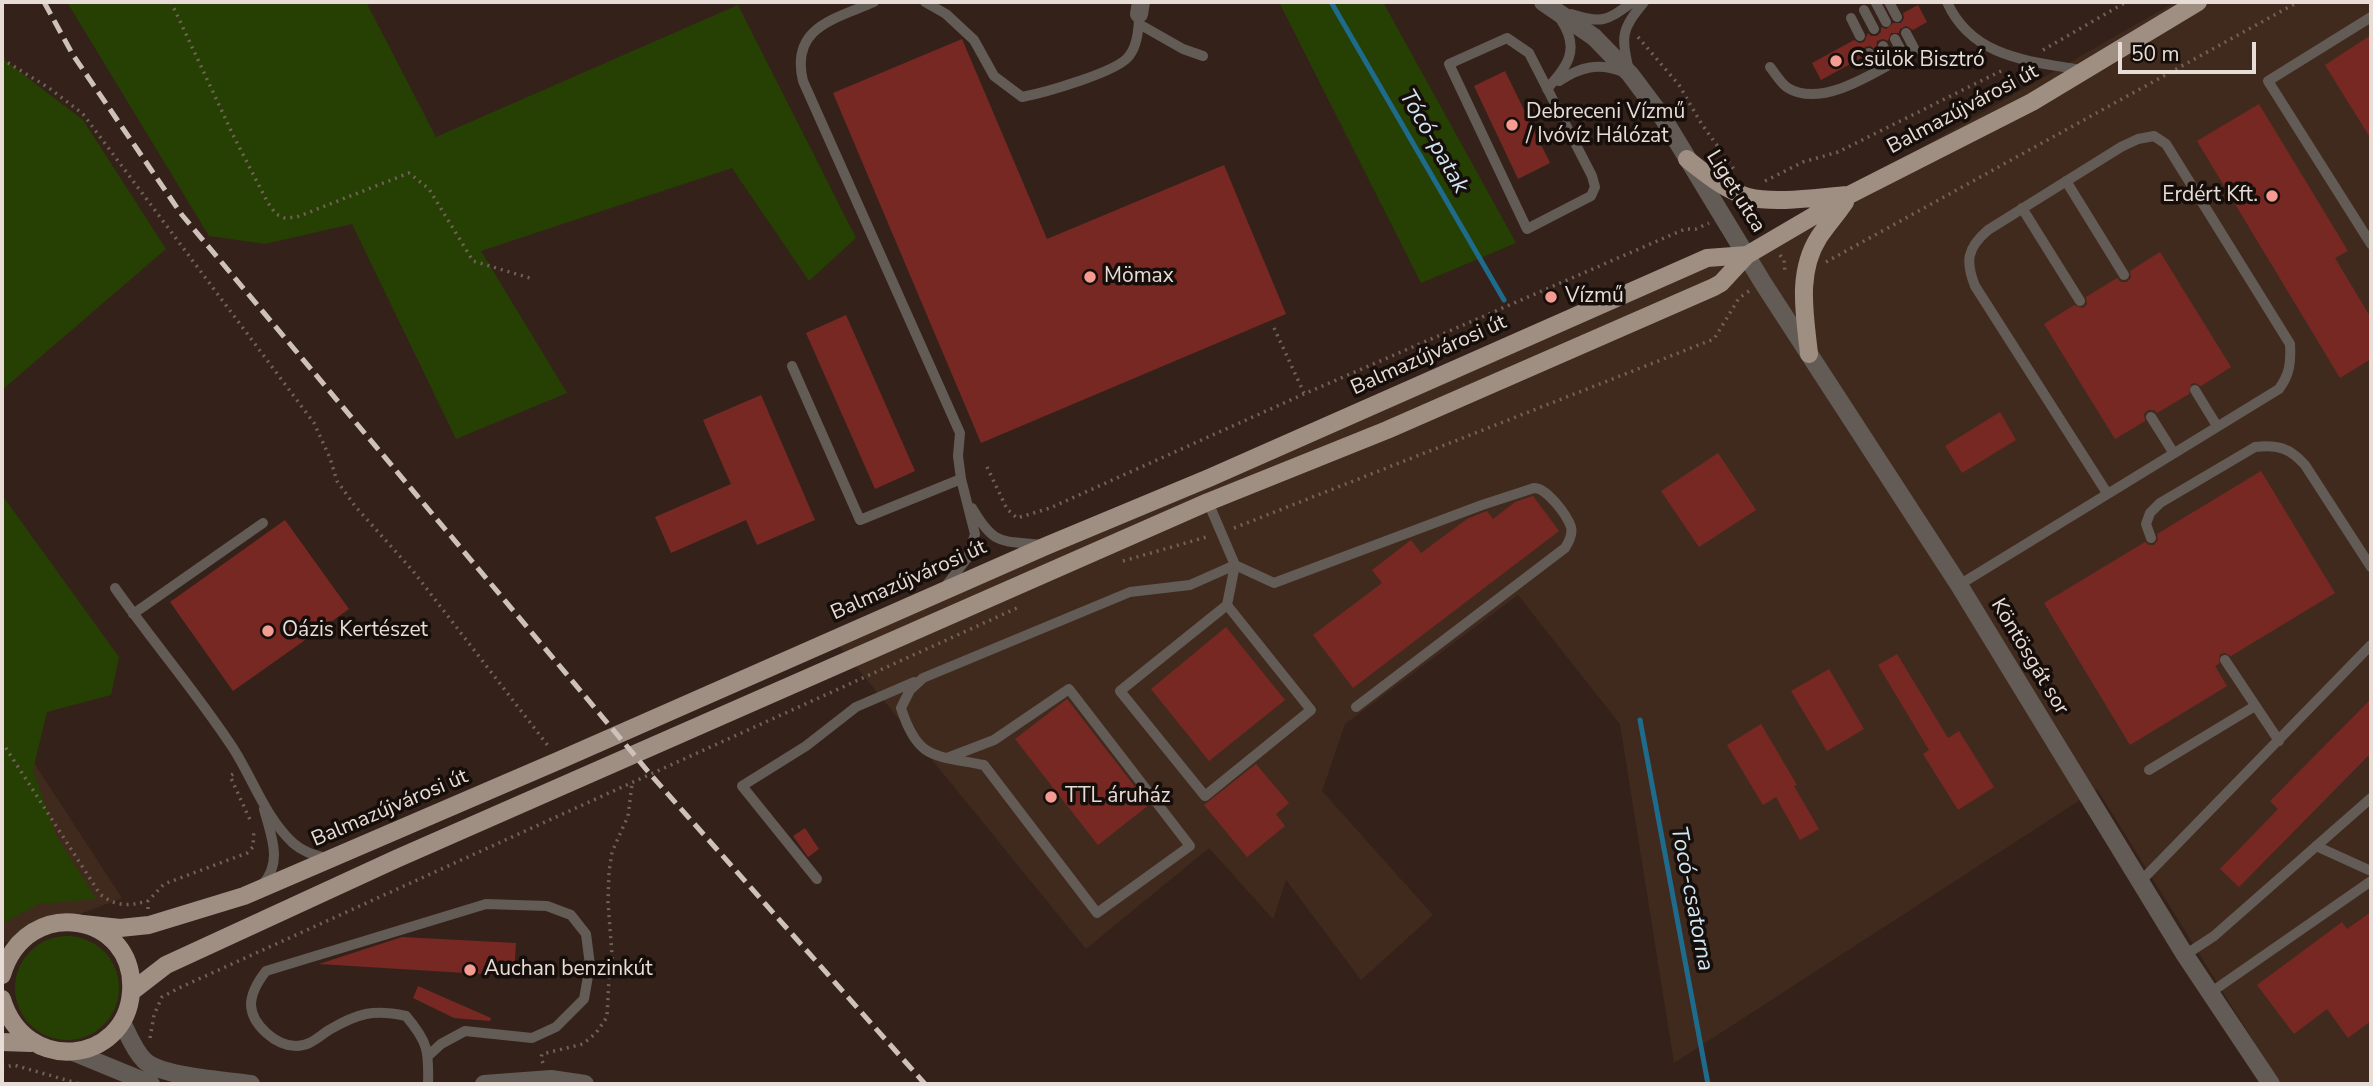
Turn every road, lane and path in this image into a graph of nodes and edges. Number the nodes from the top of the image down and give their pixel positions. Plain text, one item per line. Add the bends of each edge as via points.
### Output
1 (171, 2) edge
2 (874, 2) edge
3 (925, 2) edge
4 (1633, 2) edge
5 (1644, 2) edge
6 (1889, 2) edge
7 (1947, 2) edge
8 (2126, 2) edge
9 (2198, 2) edge
10 (2298, 2) edge
11 (1876, 3) edge
12 (1548, 5) edge
13 (1139, 10) edge
14 (1864, 10) dead end
15 (1897, 17) dead end
16 (2371, 17) edge
17 (1851, 18) dead end
18 (1626, 23) junction
19 (1886, 23) dead end
20 (1874, 29) dead end
21 (1906, 33) dead end
22 (1860, 36) dead end
23 (1895, 39) dead end
24 (1883, 46) dead end
25 (1869, 53) dead end
26 (1203, 55) dead end
27 (1904, 56) junction
28 (2, 59) edge
29 (2026, 60) junction
30 (1891, 63) junction
31 (1770, 66) dead end
32 (1878, 70) junction
33 (2085, 70) junction
34 (1630, 74) junction
35 (1547, 89) junction
36 (1687, 159) junction
37 (2066, 181) junction
38 (1749, 191) junction
39 (1851, 194) junction
40 (2022, 208) junction
41 (1685, 229) dead end
42 (1771, 242) junction
43 (2371, 244) edge
44 (1747, 255) junction
45 (1785, 272) junction
46 (1804, 274) junction
47 (2124, 275) dead end
48 (533, 279) dead end
49 (1763, 283) junction
50 (2080, 301) dead end
51 (1274, 328) dead end
52 (1809, 354) junction
53 (792, 366) dead end
54 (2195, 390) dead end
55 (1304, 394) junction
56 (2151, 416) dead end
57 (2217, 426) junction
58 (2173, 452) junction
59 (987, 467) dead end
60 (961, 479) junction
61 (2107, 493) junction
62 (967, 499) junction
63 (1208, 502) junction
64 (263, 523) dead end
65 (1222, 533) junction
66 (2151, 538) dead end
67 (1046, 546) junction
68 (1114, 563) dead end
69 (1235, 565) junction
70 (2371, 567) edge
71 (1959, 585) junction
72 (115, 588) dead end
73 (941, 592) junction
74 (1027, 603) dead end
75 (1227, 605) junction
76 (133, 614) junction
77 (2371, 645) edge
78 (2225, 660) dead end
79 (923, 678) junction
80 (2255, 706) junction
81 (1356, 707) dead end
82 (2279, 741) junction
83 (2, 742) edge
84 (947, 758) junction
85 (560, 760) junction
86 (244, 767) junction
87 (2149, 770) dead end
88 (2371, 798) edge
89 (262, 802) junction
90 (2316, 846) junction
91 (333, 859) junction
92 (2371, 871) edge
93 (817, 879) dead end
94 (2371, 881) edge
95 (2140, 882) junction
96 (249, 894) junction
97 (148, 901) junction
98 (83, 924) junction
99 (149, 925) junction
100 (2185, 955) junction
101 (3, 967) edge
102 (131, 992) junction
103 (2210, 993) junction
104 (2, 999) edge
105 (121, 1022) junction
106 (2, 1042) edge
107 (31, 1043) junction
108 (73, 1052) junction
109 (429, 1055) junction
110 (144, 1060) junction
111 (2, 1068) edge
112 (80, 1084) edge
113 (151, 1084) edge
114 (251, 1084) edge
115 (428, 1084) edge
116 (484, 1084) edge
117 (585, 1084) edge
118 (2271, 1084) edge

1 - 48 path via 234,138 276,214 296,217 409,173 429,189 473,261
2 - 60 lane via 816,27 806,40 800,68 960,433
3 - 13 lane via 974,40 994,76 1021,97 1048,92 1124,62 1136,44
4 - 12 lane via 1604,20 1590,20
5 - 18 lane
6 - 15 lane
7 - 29 lane via 1972,37
8 - 29 path
9 - 33 main road, Balmazújvárosi út
10 - 46 path
11 - 19 lane
12 - 34 street, Liget utca via 1594,37
12 - 35 lane via 1567,29 1572,48 1567,66
13 - 26 lane via 1184,49
14 - 20 lane
16 - 43 lane via 2267,82
17 - 22 lane
18 - 34 lane via 1623,39
18 - 38 path via 1679,85
21 - 27 lane via 1915,50
23 - 27 lane
24 - 30 lane
25 - 32 lane
27 - 30 lane
28 - 85 path via 83,114 314,423 337,481
29 - 33 lane
29 - 38 path
30 - 32 lane
31 - 32 lane via 1786,87 1822,95
33 - 39 main road, Balmazújvárosi út
34 - 35 lane via 1591,66
34 - 36 street, Liget utca
35 - 35 lane via 1595,187 1591,197 1527,229 1450,64 1507,38 1529,54
36 - 38 main road via 1716,182
36 - 44 street, Liget utca
37 - 40 lane
37 - 47 lane
37 - 57 lane via 2138,139 2154,136 2166,144 2290,344 2288,377 2279,389
38 - 39 main road via 1784,199
38 - 42 path via 1746,208
39 - 42 main road, Balmazújvárosi út
39 - 46 main road via 1817,239
40 - 50 lane
40 - 61 lane via 1978,238 1968,258 1969,271
41 - 55 path
42 - 44 main road, Balmazújvárosi út
42 - 45 path via 1784,260
44 - 49 street, Köntösgát sor
44 - 63 main road, Balmazújvárosi út via 1714,287 1387,430
44 - 67 main road, Balmazújvárosi út via 1707,258
45 - 46 path
45 - 49 path
46 - 52 main road
49 - 52 street, Köntösgát sor
49 - 65 path via 1739,298 1714,339
51 - 55 path
52 - 71 street, Köntösgát sor
53 - 60 lane via 860,520
54 - 57 lane
55 - 59 path via 1050,508 1017,518 1007,509
56 - 58 lane
57 - 58 lane
58 - 61 lane
60 - 62 lane
61 - 71 lane
62 - 67 lane via 996,539
62 - 73 lane via 975,534 968,557
63 - 65 lane
63 - 102 main road, Balmazújvárosi út via 311,897 166,965
64 - 76 lane
65 - 68 path
65 - 69 lane
66 - 70 lane via 2146,524 2160,503 2255,447 2269,445 2289,451 2305,465
67 - 73 main road, Balmazújvárosi út
69 - 75 lane
69 - 79 lane via 1190,585 1129,592
69 - 81 lane via 1274,583 1534,488 1548,493 1570,525 1570,540 1564,548
71 - 95 street, Köntösgát sor
72 - 76 lane
73 - 85 main road, Balmazújvárosi út
74 - 110 path via 179,988 162,997
75 - 75 lane via 1120,691 1205,796 1311,710
76 - 86 lane
77 - 82 lane
78 - 80 lane
79 - 84 lane via 909,690 901,708 908,732 927,754
79 - 93 lane via 856,707 806,746 742,786
80 - 82 lane
80 - 87 lane
82 - 95 lane
83 - 97 path via 100,894 112,904
84 - 84 lane via 984,765 1097,913 1190,846 1069,689 994,740
85 - 91 main road, Balmazújvárosi út
86 - 89 lane
86 - 97 path via 230,776 254,829 253,847 164,884
88 - 90 lane
89 - 91 lane via 293,843
89 - 96 lane via 276,851 265,883
90 - 92 lane
90 - 100 lane via 2214,936
91 - 96 main road, Balmazújvárosi út
94 - 103 lane
95 - 100 street, Köntösgát sor
96 - 99 main road, Balmazújvárosi út
97 - 99 path
98 - 99 main road, Balmazújvárosi út
98 - 101 main road, Balmazújvárosi út via 60,922 38,928 19,941
98 - 102 main road via 103,933 119,949 129,969
100 - 103 street, Köntösgát sor
102 - 105 main road
103 - 118 street, Köntösgát sor
104 - 107 main road via 6,1015
105 - 108 main road via 109,1037
105 - 110 street
106 - 107 main road
107 - 108 main road via 51,1051
108 - 113 street
109 - 109 lane via 465,1031 532,1038 556,1027 584,999 590,965 586,934 571,915 547,906 486,904 266,971 256,985 251,1005 259,1025 273,1039 295,1046 313,1042 361,1015 389,1012 406,1016 420,1032
109 - 115 lane
110 - 114 street via 172,1073
111 - 112 path via 14,1065
116 - 117 street via 551,1079

